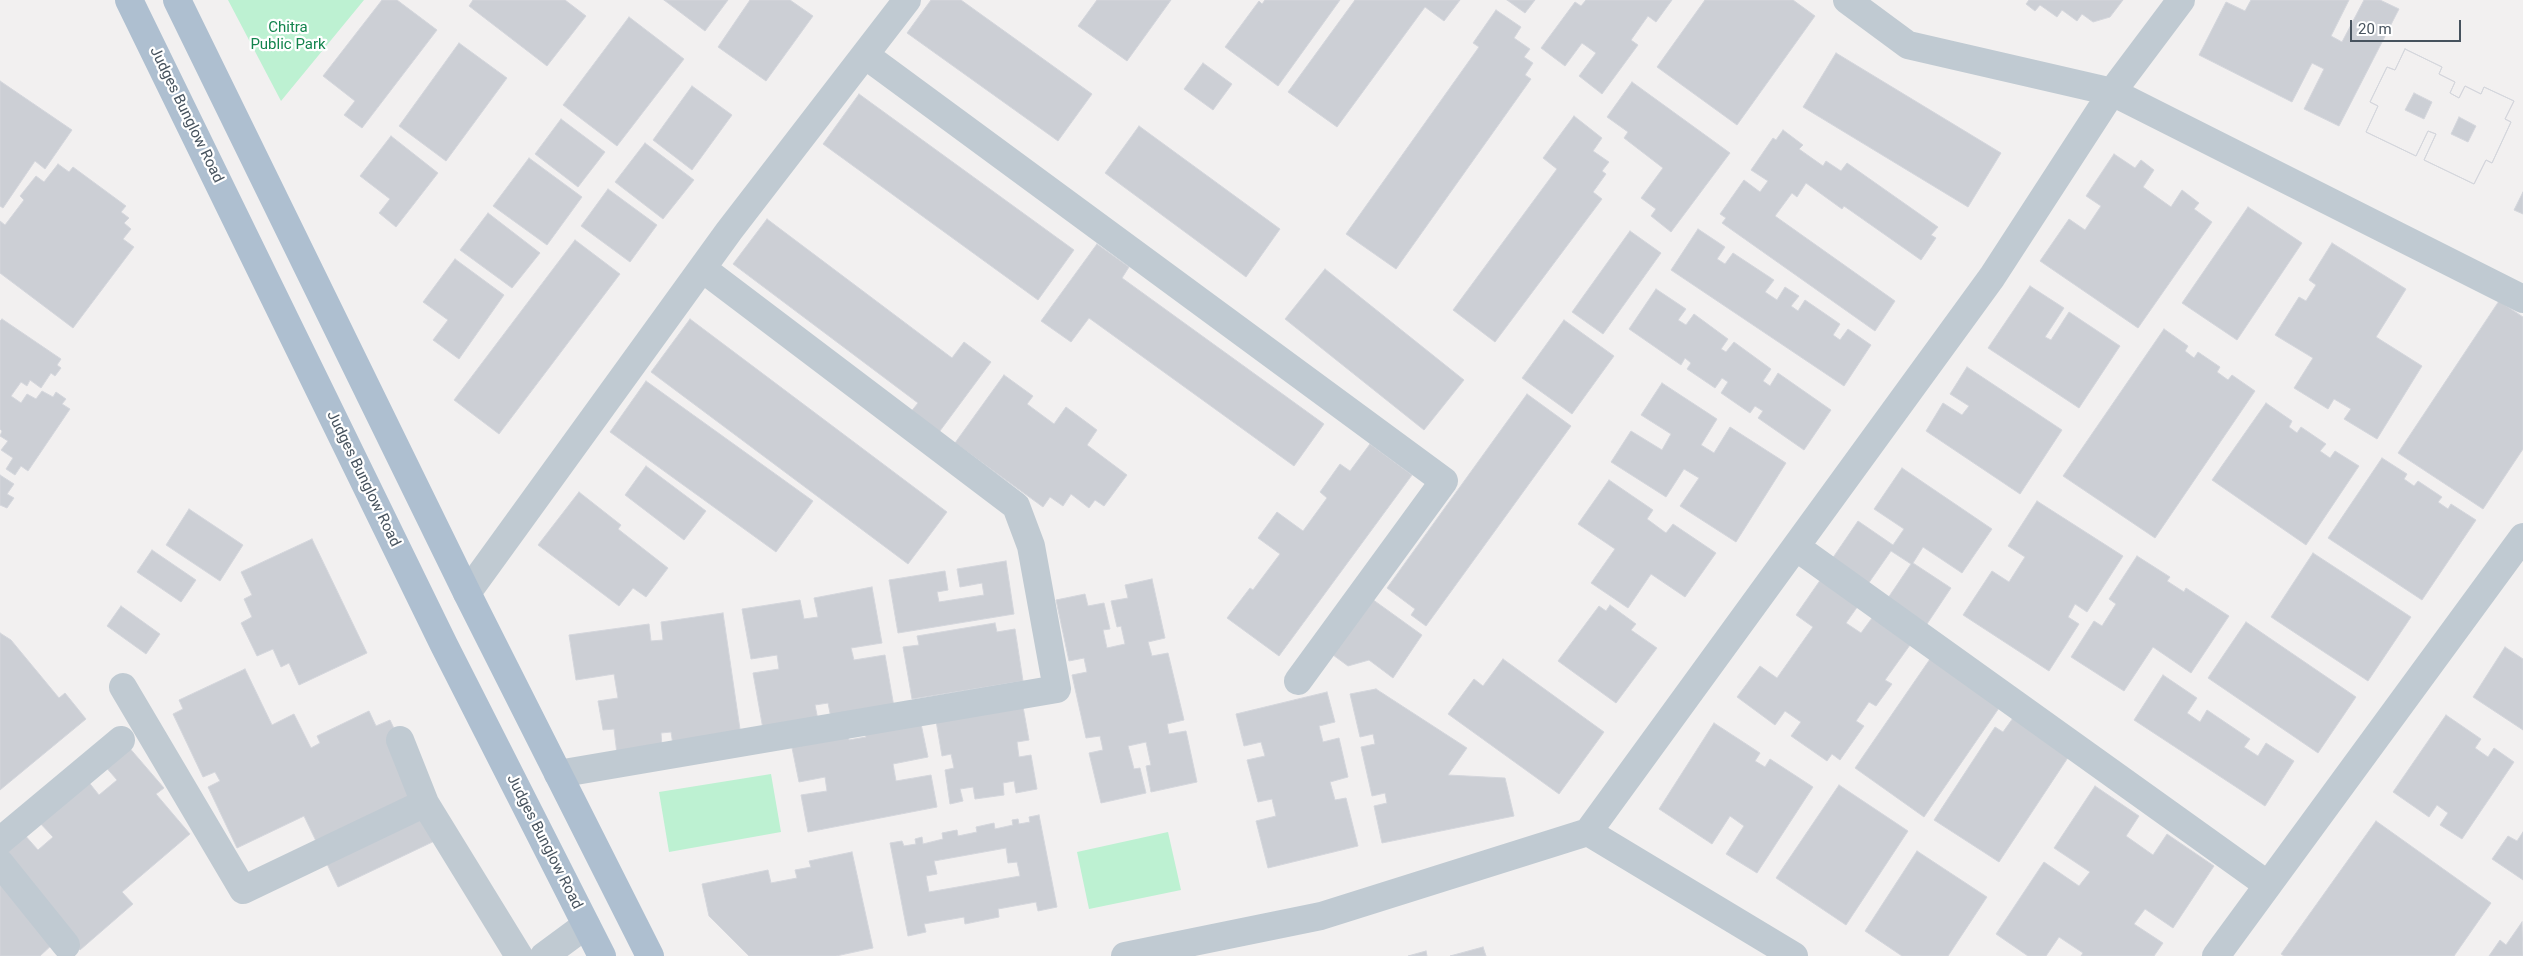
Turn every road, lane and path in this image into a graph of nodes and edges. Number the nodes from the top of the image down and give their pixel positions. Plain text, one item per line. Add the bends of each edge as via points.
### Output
1 (129, 0) edge
2 (177, 0) edge
3 (907, 0) edge
4 (1847, 0) edge
5 (2181, 0) edge
6 (865, 54) junction
7 (2112, 92) junction
8 (702, 269) junction
9 (2523, 299) edge
10 (2523, 537) edge
11 (1796, 547) junction
12 (467, 593) junction
13 (1298, 681) dead end
14 (124, 687) dead end
15 (121, 740) dead end
16 (400, 740) dead end
17 (558, 774) junction
18 (425, 803) junction
19 (1588, 832) junction
20 (0, 840) edge
21 (0, 863) edge
22 (2268, 885) junction
23 (586, 925) junction
24 (66, 945) dead end
25 (519, 956) edge
26 (544, 956) edge
27 (602, 956) edge
28 (650, 956) edge
29 (1125, 956) edge
30 (1794, 956) edge
31 (2216, 956) edge

1 - 23 main road, Judges Bunglow Road via 444,644
2 - 12 main road
3 - 6 street
4 - 7 street via 1908,45
5 - 7 street
6 - 8 street
6 - 13 street via 1444,480
7 - 9 street
7 - 11 street via 1992,277
8 - 12 street
8 - 17 street via 1016,506 1031,546 1057,689
10 - 22 street
11 - 19 street
11 - 22 street
12 - 17 main road
14 - 18 street via 243,890
15 - 20 street
16 - 18 street
17 - 28 main road
18 - 25 street
19 - 29 street via 1321,916
19 - 30 street
21 - 24 street
22 - 31 street
23 - 26 street
23 - 27 main road, Judges Bunglow Road

